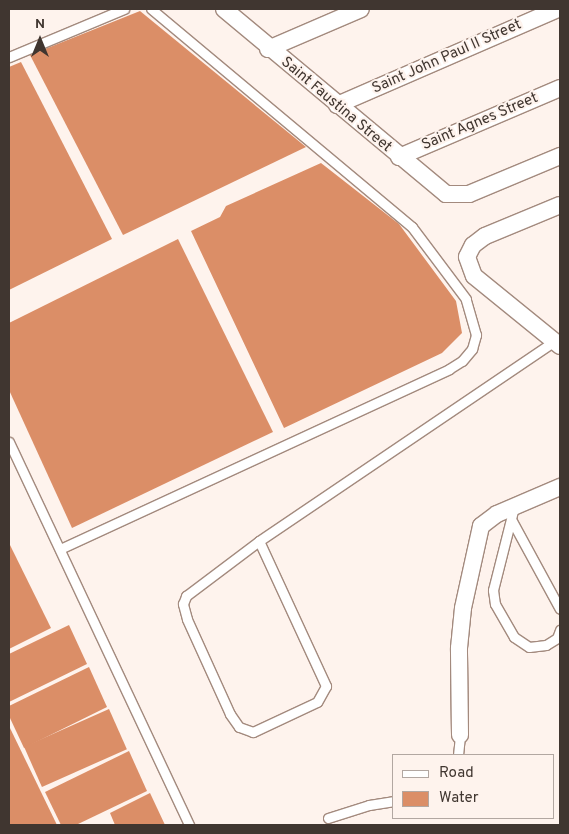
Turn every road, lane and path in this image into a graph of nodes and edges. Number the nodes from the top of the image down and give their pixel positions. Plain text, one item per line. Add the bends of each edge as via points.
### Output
1 (124, 9) edge
2 (150, 9) edge
3 (224, 9) edge
4 (361, 9) edge
5 (558, 9) edge
6 (268, 49) junction
7 (9, 57) edge
8 (560, 88) edge
9 (337, 105) junction
10 (560, 156) edge
11 (399, 157) junction
12 (560, 205) edge
13 (557, 343) edge
14 (9, 443) edge
15 (560, 487) edge
16 (513, 514) junction
17 (259, 541) junction
18 (60, 549) junction
19 (560, 609) edge
20 (560, 630) edge
21 (460, 736) joint
22 (458, 754) edge
23 (392, 801) edge
24 (328, 818) dead end
25 (190, 825) edge

1 - 7 lane
2 - 18 lane via 412,227 466,299 476,335 472,349 449,370
3 - 6 street, Saint Faustina Street
4 - 6 street
5 - 9 street, Saint John Paul II Street
6 - 9 street, Saint Faustina Street
8 - 11 street, Saint Agnes Street
9 - 11 street, Saint Faustina Street
10 - 11 street, Saint Faustina Street via 469,194 453,196 439,191
12 - 13 street via 478,240 467,257 474,276
13 - 17 lane
14 - 18 lane
15 - 16 street
16 - 19 lane
16 - 20 lane via 493,590 502,620 514,637 529,647 546,645 557,638
16 - 21 street via 488,519 481,526 475,547 459,648
17 - 17 lane via 193,589 183,604 230,714 239,727 252,732 317,702 326,686
18 - 25 lane
21 - 22 lane
23 - 24 lane

